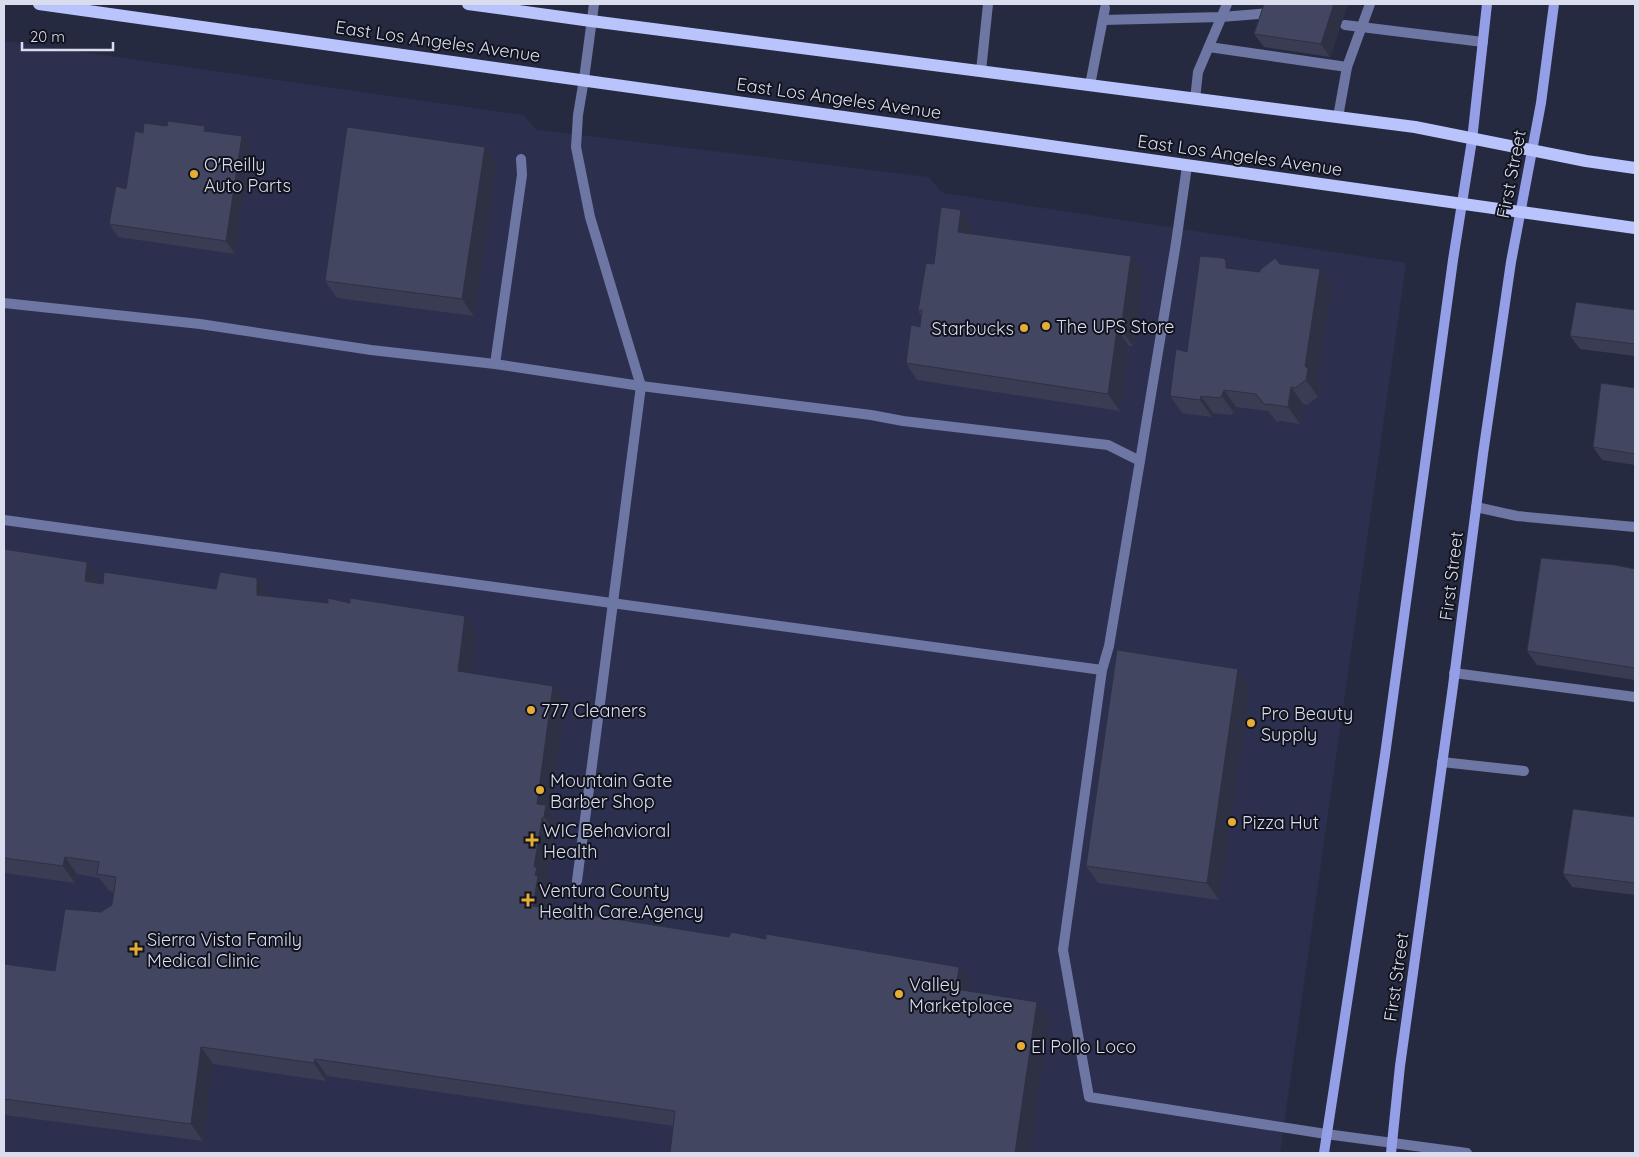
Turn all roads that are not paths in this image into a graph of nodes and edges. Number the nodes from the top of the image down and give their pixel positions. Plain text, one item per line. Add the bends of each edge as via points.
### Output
1 (38, 4) edge
2 (468, 4) edge
3 (594, 4) edge
4 (986, 4) edge
5 (1227, 4) edge
6 (1370, 4) edge
7 (1488, 4) edge
8 (1554, 4) edge
9 (1106, 5) edge
10 (1271, 13) edge
11 (1221, 17) junction
12 (1103, 20) junction
13 (591, 21) junction
14 (1345, 25) dead end
15 (1362, 26) junction
16 (1483, 42) junction
17 (1209, 47) junction
18 (1347, 67) junction
19 (980, 70) junction
20 (584, 79) junction
21 (1090, 85) junction
22 (1195, 98) junction
23 (1338, 117) junction
24 (1472, 140) junction
25 (1532, 151) junction
26 (521, 159) dead end
27 (1187, 166) junction
28 (1635, 168) edge
29 (1463, 204) junction
30 (1521, 212) junction
31 (1635, 228) edge
32 (4, 304) edge
33 (495, 364) junction
34 (641, 386) junction
35 (1140, 461) junction
36 (1476, 508) junction
37 (4, 520) edge
38 (1635, 526) edge
39 (612, 603) junction
40 (1102, 670) junction
41 (1454, 672) junction
42 (1635, 697) edge
43 (1442, 762) junction
44 (1524, 771) dead end
45 (577, 881) dead end
46 (1326, 1134) junction
47 (1392, 1148) edge
48 (1324, 1153) edge
49 (1467, 1153) edge

1 - 20 main road, East Los Angeles Avenue
2 - 13 main road
3 - 13 street
4 - 19 street
5 - 11 street
6 - 15 street
7 - 16 main road
8 - 25 main road, First Street
9 - 12 street
10 - 11 street
11 - 12 street
11 - 17 street
12 - 21 street
13 - 19 main road
13 - 20 street
14 - 15 street
15 - 16 street
15 - 18 street
16 - 24 main road
17 - 18 street
17 - 22 street via 1198,72
18 - 23 street
19 - 21 main road
20 - 27 main road, East Los Angeles Avenue
20 - 34 street via 576,148 590,217
21 - 22 main road
22 - 23 main road
23 - 24 main road via 1415,127
24 - 25 main road
24 - 29 main road
25 - 28 main road
25 - 30 main road, First Street
26 - 33 street via 522,175
27 - 29 main road, East Los Angeles Avenue
27 - 35 street
29 - 30 main road, East Los Angeles Avenue
29 - 46 main road via 1385,755
30 - 31 main road, East Los Angeles Avenue
30 - 36 main road, First Street
32 - 33 street via 200,324 371,350
33 - 34 street
34 - 35 street via 1108,445
34 - 39 street
35 - 40 street via 1109,646
36 - 38 street via 1517,516
36 - 41 main road, First Street
37 - 39 street
39 - 40 street
39 - 45 street
40 - 46 street via 1063,950 1089,1097
41 - 42 street
41 - 43 main road, First Street
43 - 44 street
43 - 47 main road, First Street via 1400,1066
46 - 47 street
46 - 48 main road
47 - 49 street

